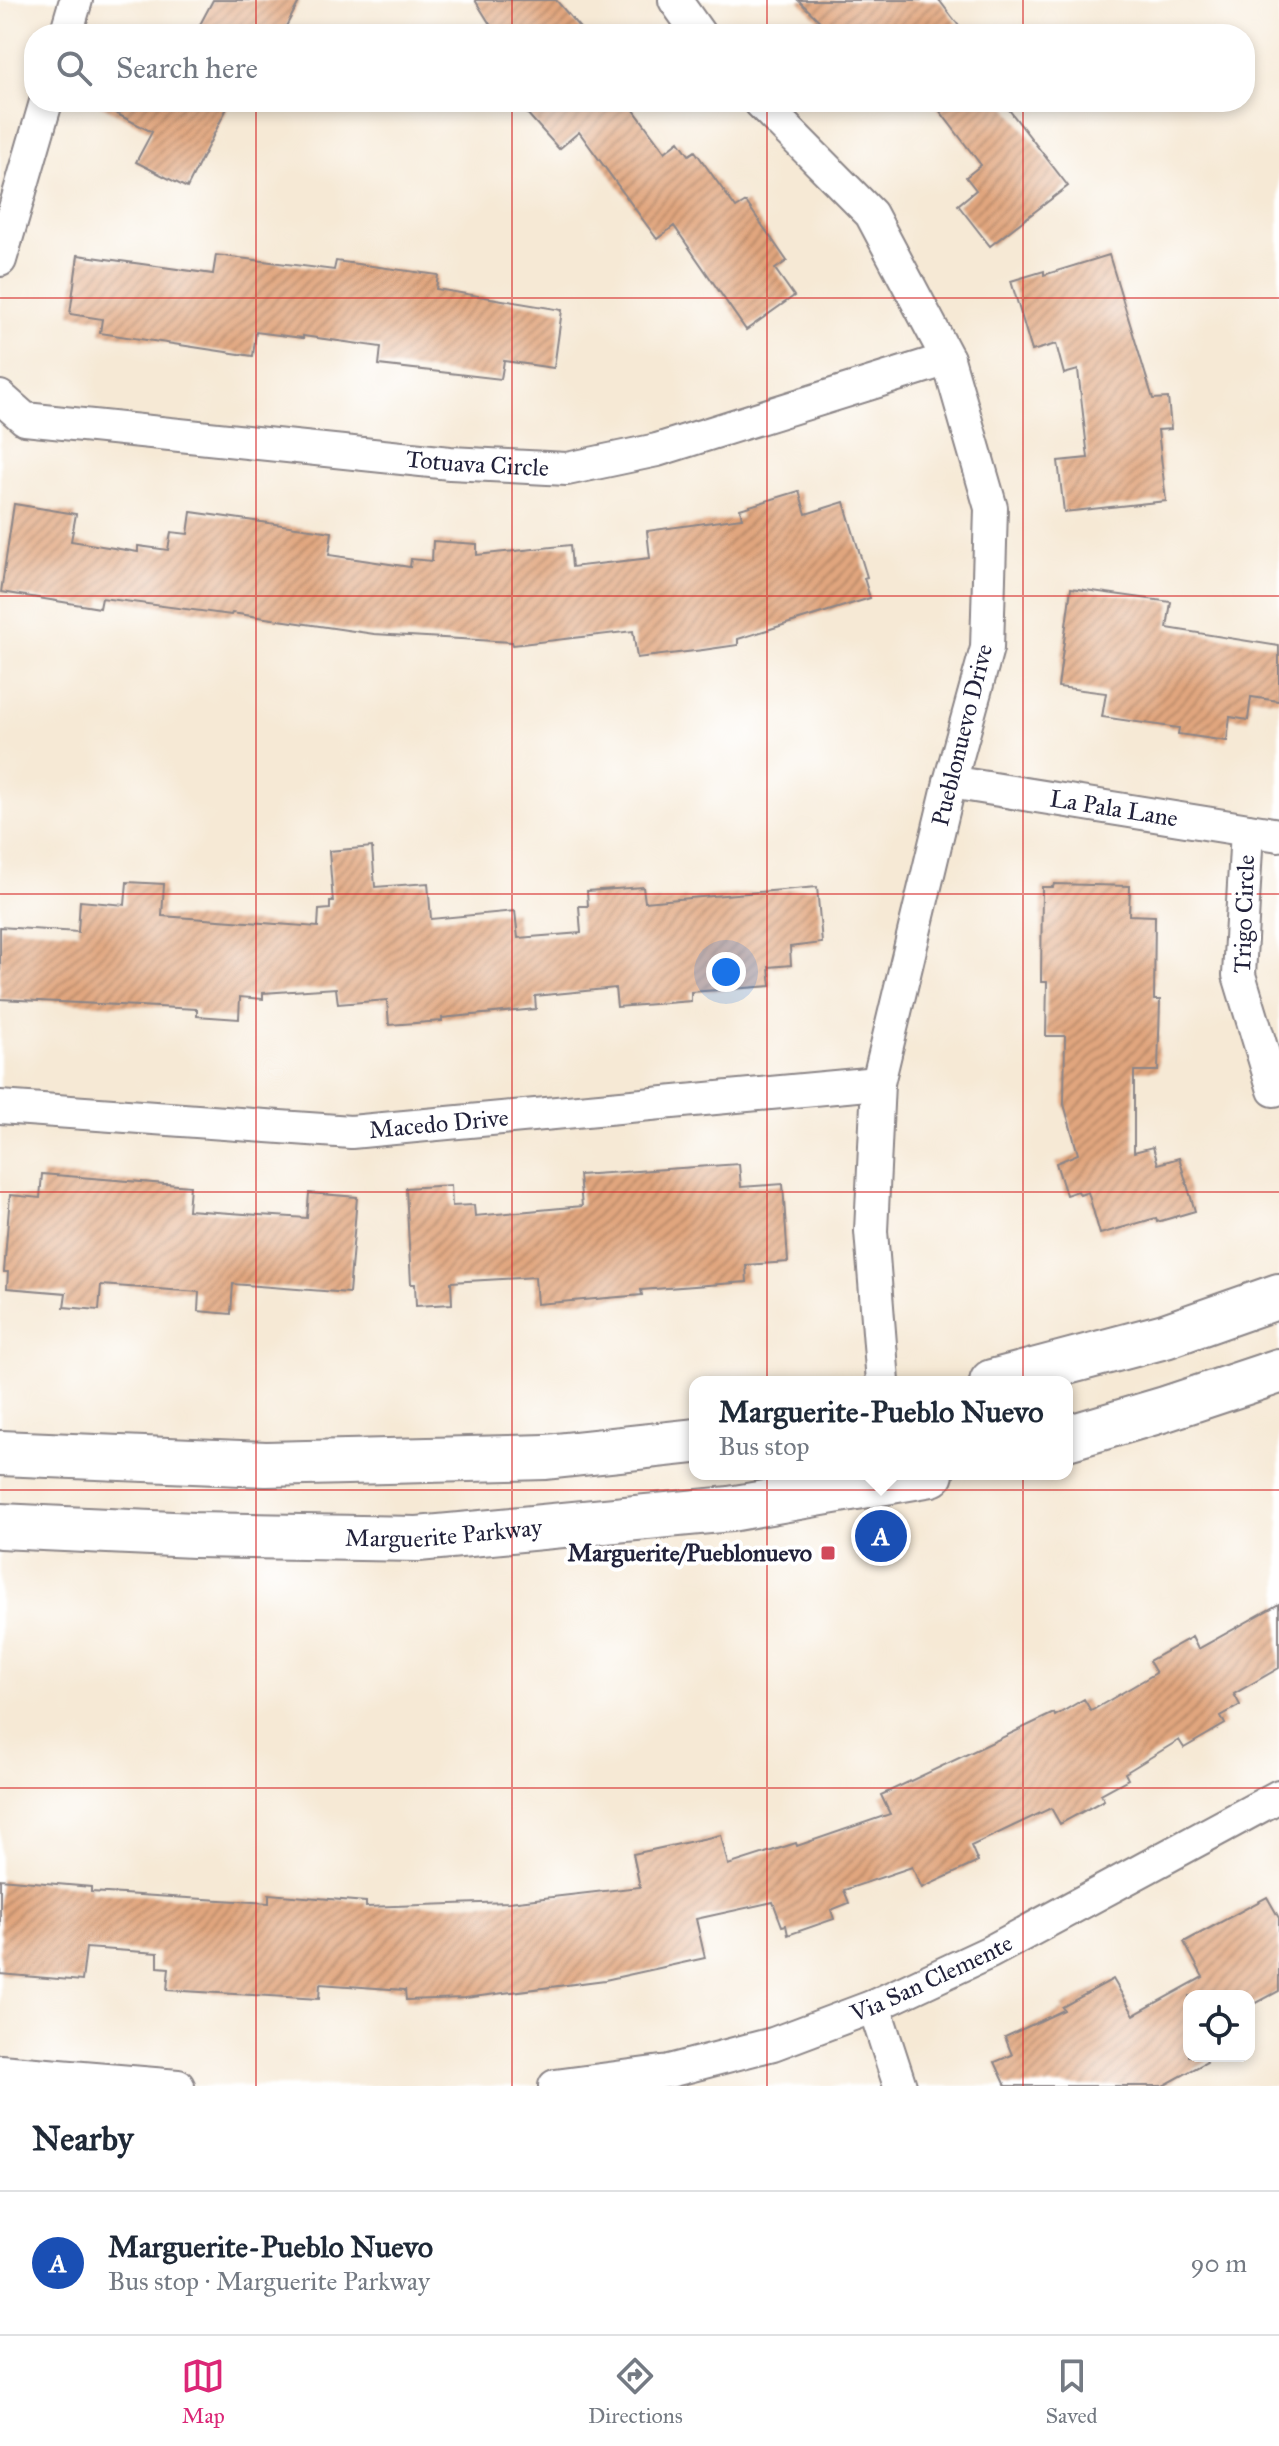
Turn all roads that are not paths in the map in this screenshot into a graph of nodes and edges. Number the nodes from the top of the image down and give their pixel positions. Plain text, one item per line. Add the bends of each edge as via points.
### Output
1 (76, 0) edge
2 (675, 0) edge
3 (69, 24) edge
4 (692, 24) edge
5 (43, 112) edge
6 (770, 112) edge
7 (0, 260) edge
8 (948, 359) junction
9 (0, 397) edge
10 (950, 782) junction
11 (1247, 830) junction
12 (1279, 835) edge
13 (878, 1083) junction
14 (1274, 1090) dead end
15 (0, 1107) edge
16 (1279, 1296) edge
17 (1279, 1371) edge
18 (883, 1376) edge
19 (1015, 1376) edge
20 (1073, 1436) edge
21 (689, 1442) edge
22 (0, 1453) edge
23 (886, 1480) edge
24 (0, 1526) edge
25 (1279, 1796) edge
26 (874, 2006) junction
27 (0, 2071) edge
28 (178, 2086) edge
29 (555, 2086) edge
30 (900, 2086) edge

1 - 3 street
2 - 4 street
5 - 7 street
6 - 8 street, Pueblonuevo Drive via 871,214
8 - 9 street, Totuava Circle via 657,450 567,469 450,463 25,419
8 - 10 street, Pueblonuevo Drive via 991,508 987,648
10 - 11 street, La Pala Lane
10 - 13 street, Pueblonuevo Drive
11 - 12 street, La Pala Lane
11 - 14 street, Trigo Circle via 1239,975
13 - 15 street, Macedo Drive via 351,1132
13 - 18 street, Pueblonuevo Drive via 871,1231
16 - 19 main road via 1165,1336
17 - 20 main road
21 - 22 main road via 546,1457 266,1464
23 - 24 main road, Marguerite Parkway via 730,1509 418,1539
25 - 26 street, Via San Clemente via 990,1952
26 - 29 street, Via San Clemente via 773,2044 669,2071
26 - 30 street
27 - 28 street

